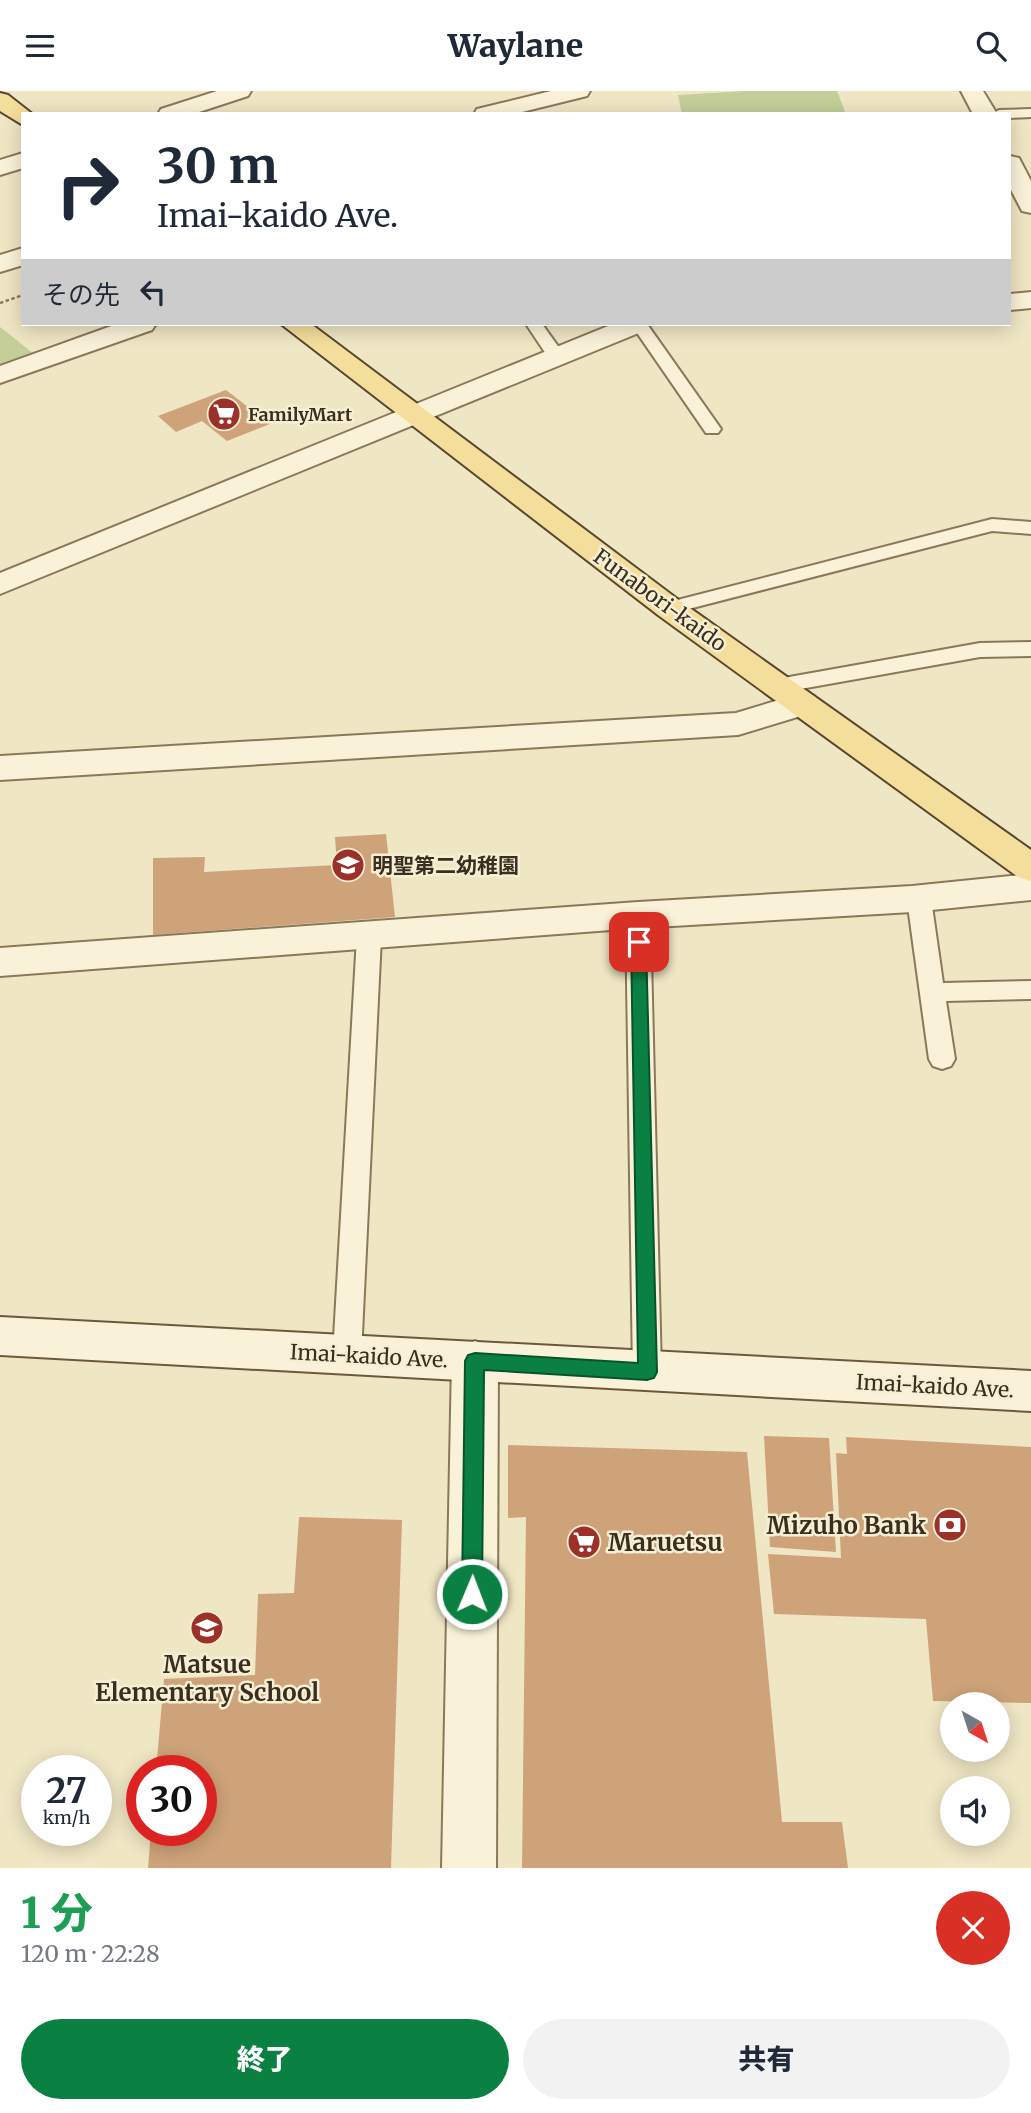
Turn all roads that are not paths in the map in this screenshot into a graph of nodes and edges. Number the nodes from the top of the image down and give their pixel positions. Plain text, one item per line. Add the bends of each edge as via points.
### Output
1 (240, 91) edge
2 (579, 91) edge
3 (972, 91) edge
4 (0, 100) edge
5 (175, 112) edge
6 (493, 112) edge
7 (984, 112) edge
8 (1031, 113) edge
9 (1011, 114) edge
10 (21, 116) edge
11 (21, 161) edge
12 (1011, 165) edge
13 (0, 167) edge
14 (1031, 206) edge
15 (1011, 211) edge
16 (1031, 215) edge
17 (21, 257) edge
18 (0, 264) edge
19 (1031, 300) edge
20 (1011, 302) edge
21 (136, 326) edge
22 (297, 326) edge
23 (535, 326) edge
24 (633, 326) edge
25 (639, 326) edge
26 (556, 356) junction
27 (0, 375) edge
28 (412, 414) junction
29 (712, 429) dead end
30 (1031, 528) edge
31 (0, 584) edge
32 (669, 608) junction
33 (1031, 649) edge
34 (790, 695) junction
35 (0, 768) edge
36 (1031, 868) edge
37 (1031, 887) edge
38 (919, 899) junction
39 (638, 915) junction
40 (369, 937) junction
41 (0, 962) edge
42 (1031, 990) edge
43 (932, 992) junction
44 (942, 1059) dead end
45 (0, 1336) edge
46 (348, 1355) junction
47 (475, 1361) junction
48 (647, 1372) junction
49 (1031, 1391) edge
50 (469, 1868) edge

1 - 5 street
2 - 6 street
3 - 7 street
4 - 10 main road
8 - 9 lane
11 - 13 street
12 - 14 street
15 - 16 street
17 - 18 street
19 - 20 street
21 - 27 street
22 - 28 main road, Funabori-kaido
23 - 26 lane
24 - 26 street
25 - 29 lane
26 - 28 street
28 - 31 street
28 - 32 main road, Funabori-kaido
30 - 32 lane via 992,525
32 - 34 main road, Funabori-kaido
33 - 34 lane via 980,650
34 - 35 street via 738,724
34 - 36 main road, Funabori-kaido
37 - 38 street
38 - 39 street
38 - 43 lane
39 - 40 street
39 - 48 lane
40 - 41 street
40 - 46 lane
42 - 43 lane
43 - 44 lane
45 - 46 street, Imai-kaido Ave.
46 - 47 street, Imai-kaido Ave.
47 - 48 street, Imai-kaido Ave.
47 - 50 street
48 - 49 street, Imai-kaido Ave.

